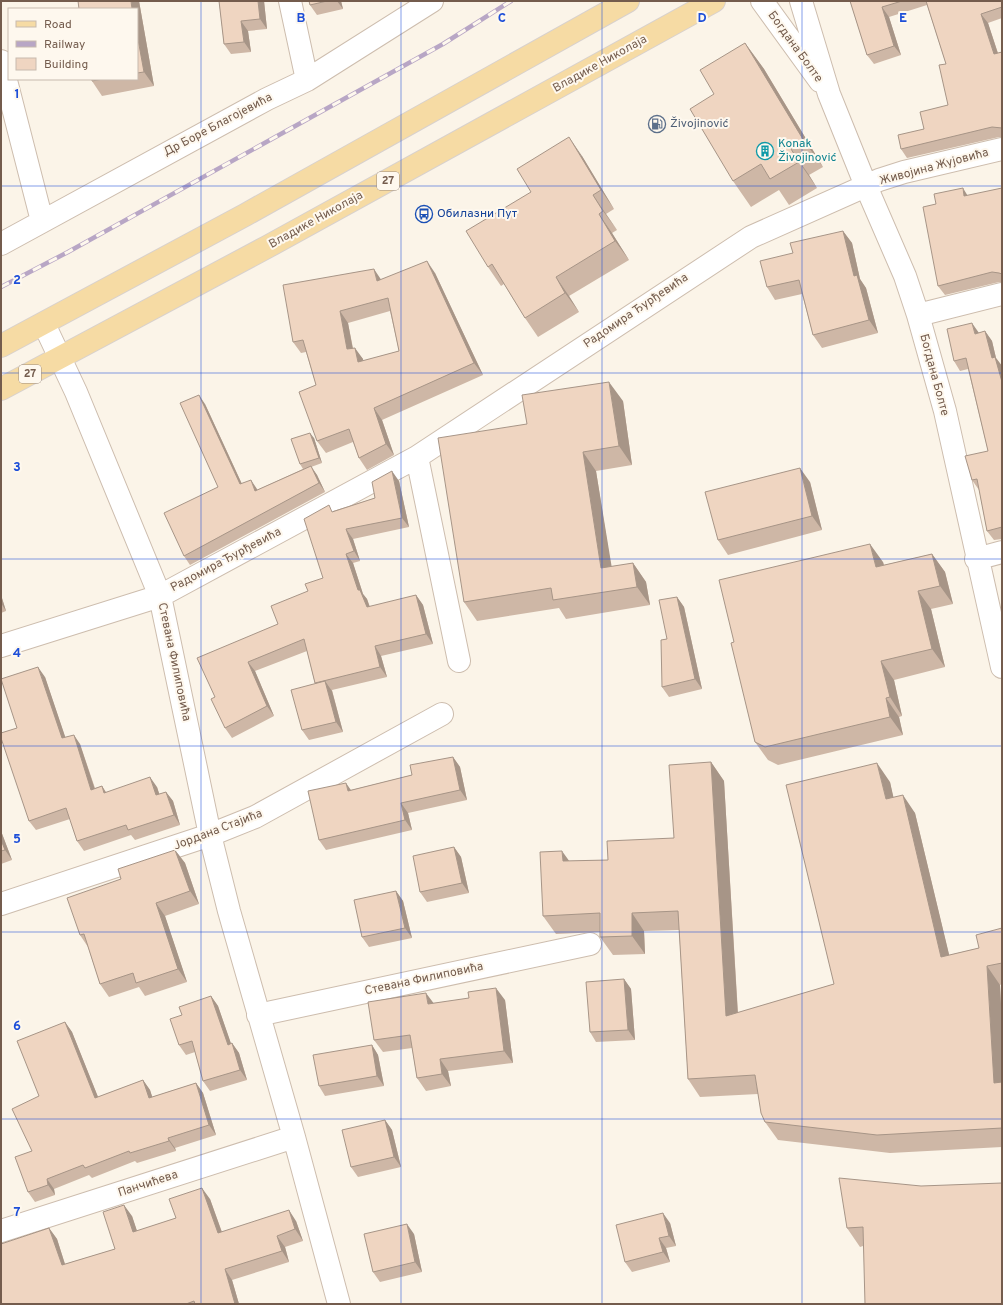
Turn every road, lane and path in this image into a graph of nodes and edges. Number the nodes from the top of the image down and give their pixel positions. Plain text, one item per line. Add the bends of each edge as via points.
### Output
1 (290, 1) edge
2 (432, 1) edge
3 (628, 1) edge
4 (714, 1) edge
5 (762, 1) edge
6 (801, 1) edge
7 (1, 61) edge
8 (307, 80) junction
9 (829, 94) junction
10 (1002, 149) edge
11 (866, 186) junction
12 (42, 221) junction
13 (1, 244) edge
14 (1002, 294) edge
15 (918, 315) junction
16 (44, 324) junction
17 (1, 346) edge
18 (60, 359) junction
19 (1, 389) edge
20 (417, 456) junction
21 (1002, 552) edge
22 (976, 559) junction
23 (160, 596) junction
24 (1, 646) edge
25 (459, 661) dead end
26 (1002, 668) edge
27 (442, 714) dead end
28 (210, 835) junction
29 (1, 904) edge
30 (590, 944) dead end
31 (258, 1015) junction
32 (294, 1137) junction
33 (1, 1232) edge
34 (338, 1304) edge

1 - 8 street
2 - 8 street, Др Боре Благојевића
3 - 16 main road
4 - 18 main road, Владике Николаја / 27
5 - 9 street, Богдана Болте
6 - 9 street, Богдана Болте
7 - 12 street
8 - 12 street, Др Боре Благојевића via 267,99
9 - 11 street, Богдана Болте
10 - 11 street, Живојина Жујовића via 904,172
11 - 15 street, Богдана Болте via 902,269
11 - 20 street, Радомира Ђурђевића via 770,227 732,248
12 - 13 street, Др Боре Благојевића
14 - 15 street
15 - 22 street, Богдана Болте via 945,411
16 - 17 main road
16 - 18 street, Стевана Филиповића
18 - 19 main road, Владике Николаја / 27
18 - 23 street, Стевана Филиповића
20 - 23 street, Радомира Ђурђевића
20 - 25 street
21 - 22 street
22 - 26 street, Богдана Болте
23 - 24 street, Радомира Ђурђевића
23 - 28 street, Стевана Филиповића
27 - 28 street, Јордана Стајића via 255,817
28 - 29 street, Јордана Стајића
28 - 31 street, Стевана Филиповића
30 - 31 street, Стевана Филиповића
31 - 32 street, Стевана Филиповића
32 - 33 street, Панчићева
32 - 34 street, Стевана Филиповића

